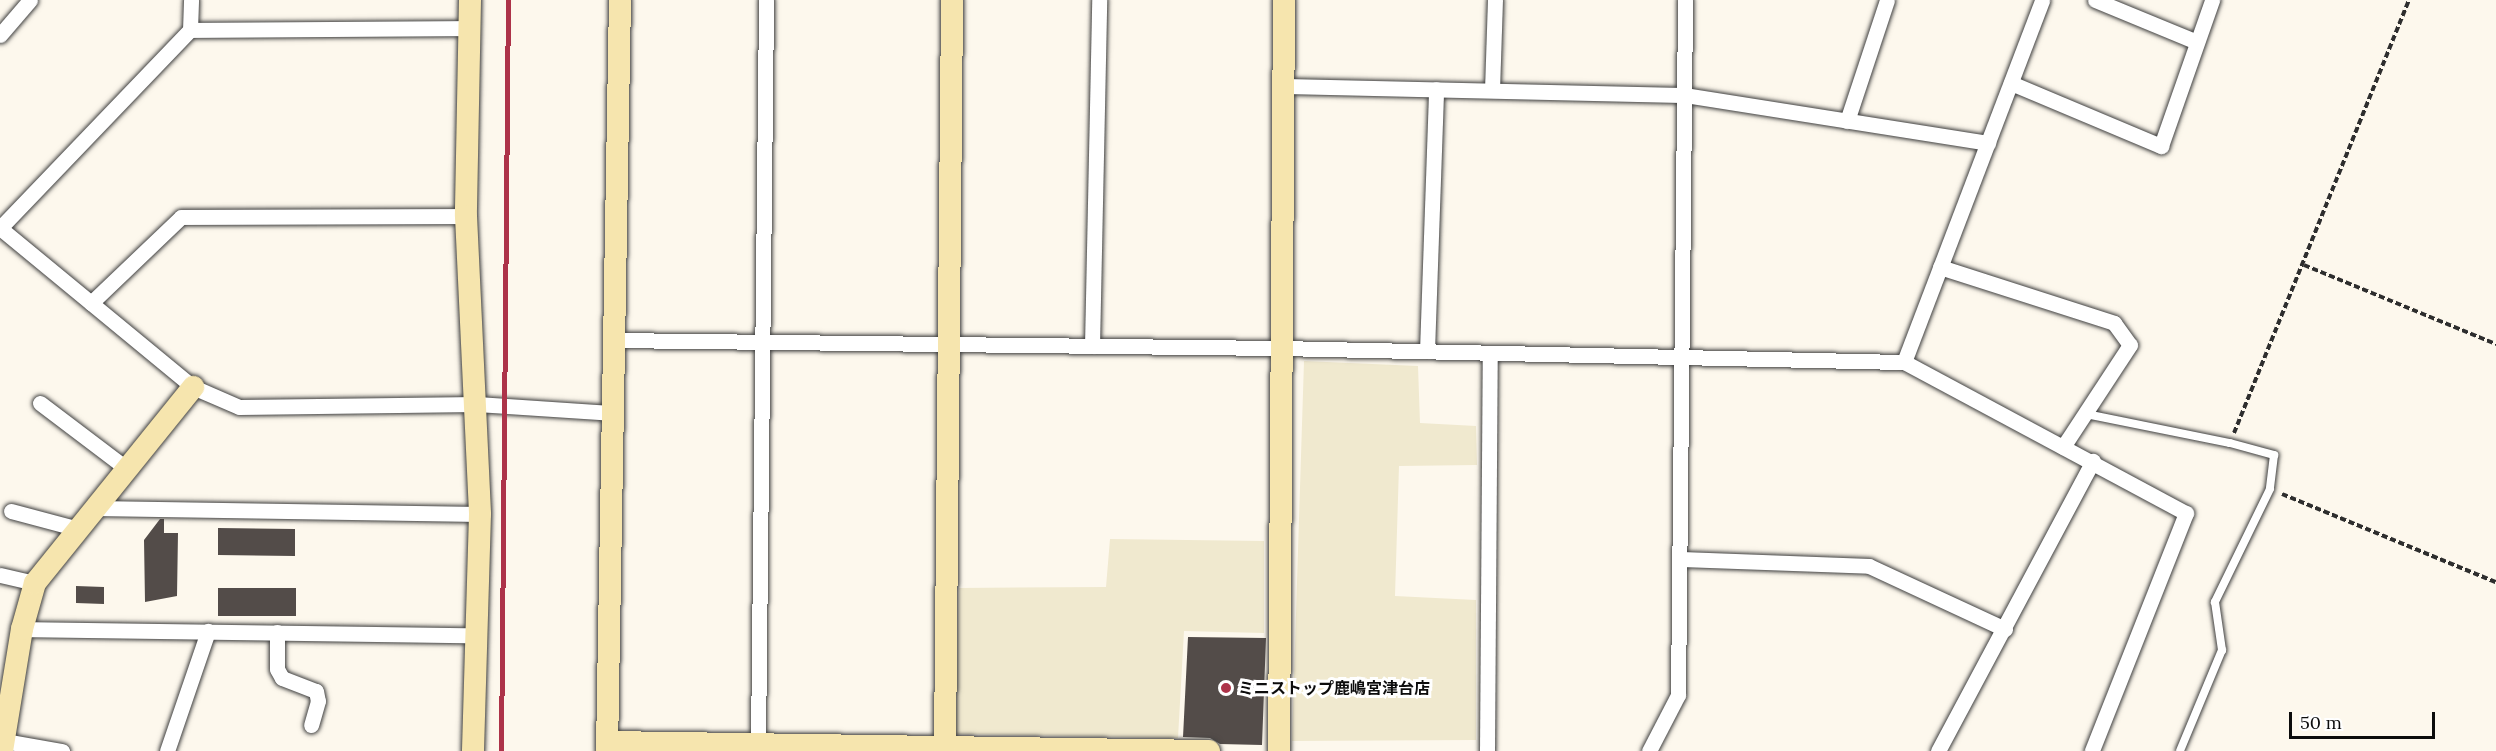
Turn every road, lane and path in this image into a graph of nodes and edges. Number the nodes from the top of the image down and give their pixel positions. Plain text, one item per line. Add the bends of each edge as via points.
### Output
1 (30, 0) edge
2 (191, 0) edge
3 (470, 0) edge
4 (620, 0) edge
5 (766, 0) edge
6 (952, 0) edge
7 (1099, 0) edge
8 (1284, 0) edge
9 (1495, 0) edge
10 (1685, 0) edge
11 (1887, 0) edge
12 (2042, 0) edge
13 (2095, 0) edge
14 (2212, 0) edge
15 (2409, 0) edge
16 (471, 28) junction
17 (190, 30) junction
18 (0, 35) edge
19 (2197, 42) junction
20 (2011, 83) junction
21 (1282, 86) junction
22 (1436, 89) junction
23 (1492, 90) junction
24 (1685, 95) junction
25 (1847, 121) junction
26 (1988, 143) junction
27 (466, 216) junction
28 (0, 228) edge
29 (2304, 265) junction
30 (1940, 267) junction
31 (91, 303) junction
32 (612, 340) junction
33 (760, 341) junction
34 (949, 344) junction
35 (2496, 344) edge
36 (1092, 346) junction
37 (1280, 348) junction
38 (1427, 351) junction
39 (1490, 352) junction
40 (1682, 357) junction
41 (1904, 362) junction
42 (193, 387) junction
43 (40, 403) dead end
44 (477, 405) junction
45 (611, 413) junction
46 (2086, 414) junction
47 (2230, 442) junction
48 (2063, 447) junction
49 (2093, 461) junction
50 (126, 468) junction
51 (2270, 489) junction
52 (94, 508) junction
53 (11, 511) dead end
54 (480, 514) junction
55 (78, 529) junction
56 (1682, 559) junction
57 (0, 574) edge
58 (2496, 582) edge
59 (35, 584) junction
60 (22, 629) junction
61 (2005, 629) junction
62 (208, 631) junction
63 (277, 632) junction
64 (477, 635) junction
65 (311, 725) dead end
66 (758, 744) junction
67 (3, 746) edge
68 (607, 746) edge
69 (945, 747) junction
70 (1099, 750) edge
71 (62, 751) edge
72 (167, 751) edge
73 (473, 751) edge
74 (1209, 751) edge
75 (1279, 751) edge
76 (1487, 751) edge
77 (1649, 751) edge
78 (1938, 751) edge
79 (2092, 751) edge
80 (2180, 751) edge

1 - 18 street
2 - 17 street
3 - 16 street
4 - 32 street
5 - 33 street
6 - 34 street
7 - 36 street
8 - 21 street
9 - 23 street
10 - 24 street
11 - 25 street
12 - 20 street
13 - 19 street
14 - 19 street
15 - 29 path
16 - 17 street
16 - 27 street
17 - 28 street
19 - 20 street via 2161,146
20 - 26 street
21 - 22 street
21 - 37 street
22 - 23 street
22 - 38 street
23 - 24 street
24 - 25 street
24 - 40 street
25 - 26 street
26 - 30 street
27 - 31 street via 181,217
27 - 44 street
28 - 31 street
29 - 35 path
29 - 47 path
30 - 41 street
30 - 46 street via 2114,323 2130,345
31 - 42 street
32 - 33 street
32 - 45 street
33 - 34 street
33 - 66 street
34 - 36 street
34 - 69 street
36 - 37 street
37 - 38 street
37 - 75 street
38 - 39 street
39 - 40 street
39 - 76 street
40 - 41 street
40 - 56 street
41 - 48 street
42 - 44 street via 239,407
42 - 50 street
43 - 50 street
44 - 45 street
44 - 54 street
45 - 68 street
46 - 47 lane
46 - 48 street
47 - 51 lane via 2274,455
48 - 49 street
49 - 61 street
49 - 79 street via 2186,513
50 - 52 street
51 - 58 path
51 - 80 lane via 2216,602 2222,650
52 - 54 street
52 - 55 street
53 - 55 street
54 - 64 street
55 - 59 street
56 - 61 street via 1869,566
56 - 77 street via 1677,695
57 - 59 street
59 - 60 street
60 - 62 street
60 - 67 street
61 - 78 street
62 - 63 street
62 - 72 street
63 - 64 street
63 - 65 street via 277,669 282,678 316,691 318,701
64 - 73 street
66 - 68 street
66 - 69 street
67 - 71 street
69 - 70 street
70 - 74 street

